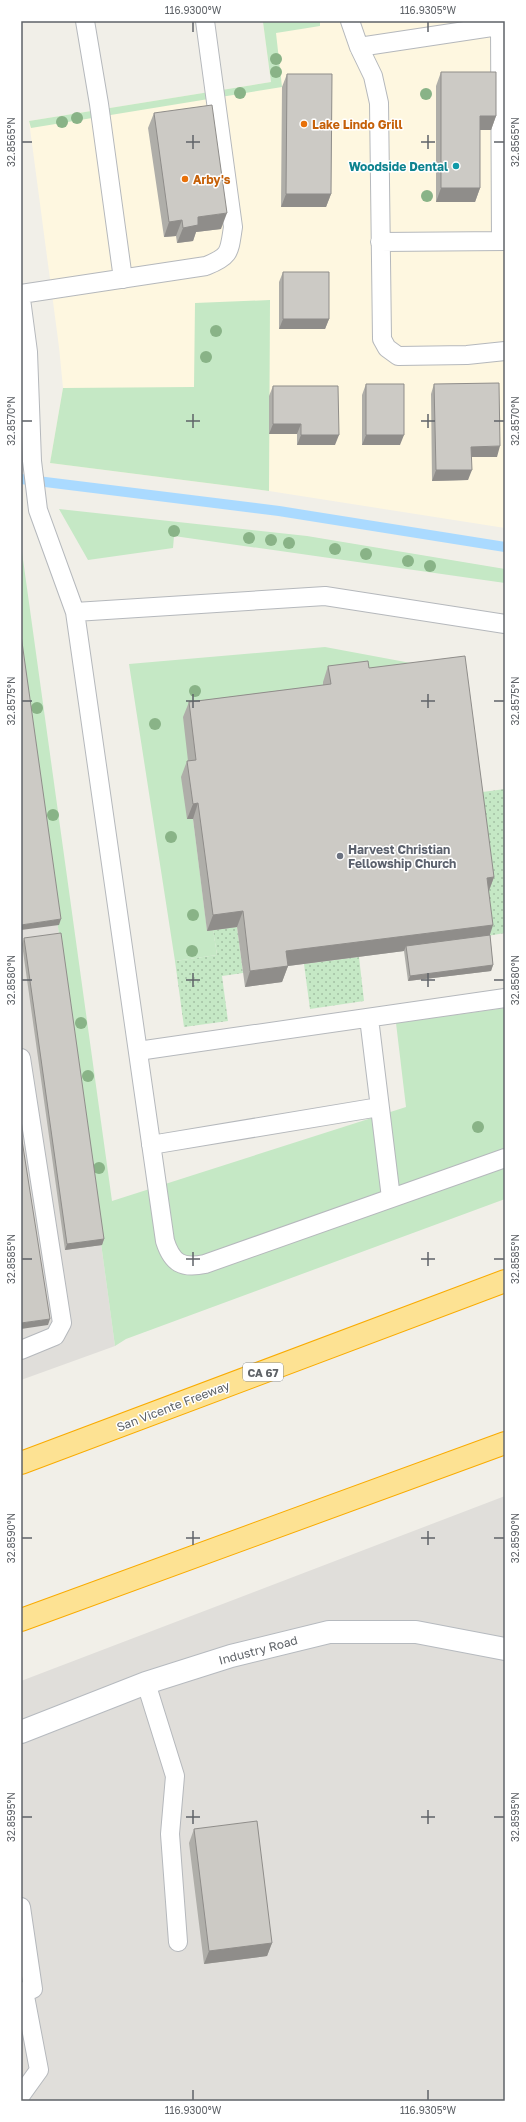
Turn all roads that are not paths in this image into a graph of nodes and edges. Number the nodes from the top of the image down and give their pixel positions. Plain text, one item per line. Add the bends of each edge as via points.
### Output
1 (85, 21) edge
2 (205, 21) edge
3 (350, 21) edge
4 (502, 25) edge
5 (359, 47) junction
6 (503, 241) edge
7 (380, 242) junction
8 (123, 279) junction
9 (21, 294) edge
10 (21, 299) edge
11 (505, 351) edge
12 (75, 612) junction
13 (505, 624) edge
14 (505, 998) edge
15 (369, 1018) junction
16 (138, 1051) junction
17 (21, 1058) edge
18 (379, 1107) junction
19 (151, 1145) junction
20 (505, 1158) edge
21 (391, 1198) junction
22 (505, 1281) edge
23 (21, 1350) edge
24 (505, 1444) edge
25 (21, 1463) edge
26 (21, 1620) edge
27 (505, 1649) edge
28 (146, 1683) junction
29 (21, 1732) edge
30 (21, 1907) edge
31 (178, 1942) dead end
32 (23, 1991) edge
33 (21, 2095) edge

1 - 8 lane
2 - 8 lane via 233,227 229,252 220,261 206,266
3 - 5 lane
4 - 5 lane
4 - 6 lane
5 - 7 lane via 373,76 379,103
6 - 7 lane
7 - 11 lane via 382,339 387,348 398,356
8 - 9 lane
10 - 12 lane via 28,352 32,461 38,510
12 - 13 lane via 325,596
12 - 16 lane
14 - 15 lane
15 - 16 lane
15 - 18 lane
16 - 19 lane
17 - 23 lane via 62,1323 55,1336
18 - 19 lane
18 - 21 lane
19 - 21 lane via 165,1241 172,1258 184,1265 205,1264
20 - 21 lane
22 - 25 highway, San Vicente Freeway / CA 67
24 - 26 highway
27 - 28 street, Industry Road via 416,1632 329,1632 231,1656
28 - 29 street, Industry Road
28 - 31 lane via 175,1776 170,1834
30 - 32 lane via 34,1989
32 - 33 lane via 39,2070

